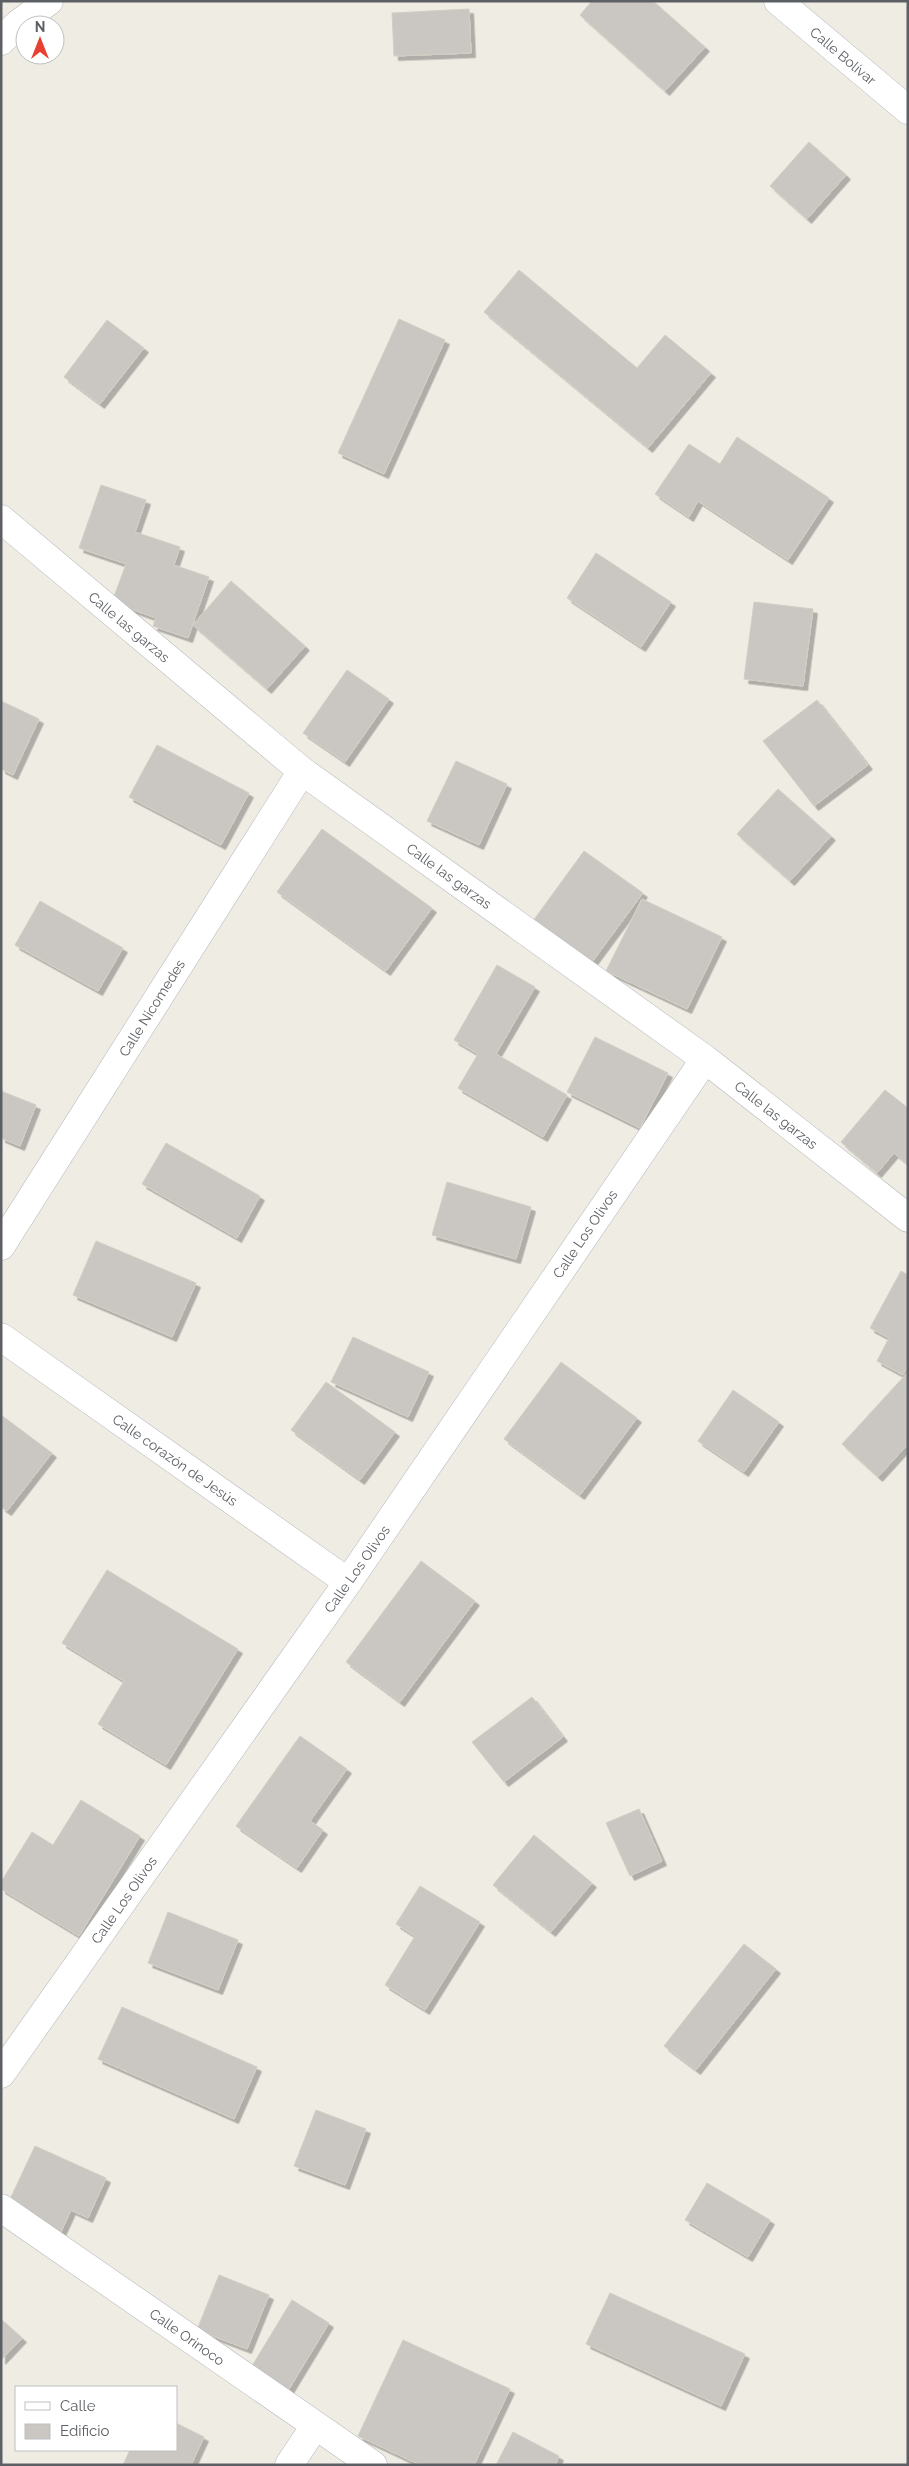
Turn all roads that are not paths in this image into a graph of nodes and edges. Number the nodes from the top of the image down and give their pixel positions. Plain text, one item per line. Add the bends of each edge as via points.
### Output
1 (48, 1) edge
2 (778, 1) edge
3 (1, 41) edge
4 (908, 110) edge
5 (1, 519) edge
6 (302, 771) junction
7 (705, 1058) junction
8 (908, 1218) edge
9 (1, 1246) edge
10 (1, 1337) edge
11 (348, 1582) junction
12 (1, 2074) edge
13 (1, 2208) edge
14 (315, 2426) junction
15 (289, 2465) edge
16 (373, 2465) edge

1 - 3 street
2 - 4 street, Calle Bolívar
5 - 6 street, Calle las garzas
6 - 7 street, Calle las garzas
6 - 9 street, Calle Nicomedes
7 - 8 street, Calle las garzas
7 - 11 street, Calle Los Olivos
10 - 11 street, Calle corazón de Jesús
11 - 12 street, Calle Los Olivos
13 - 14 street, Calle Orinoco
14 - 15 street
14 - 16 street, Calle Orinoco

